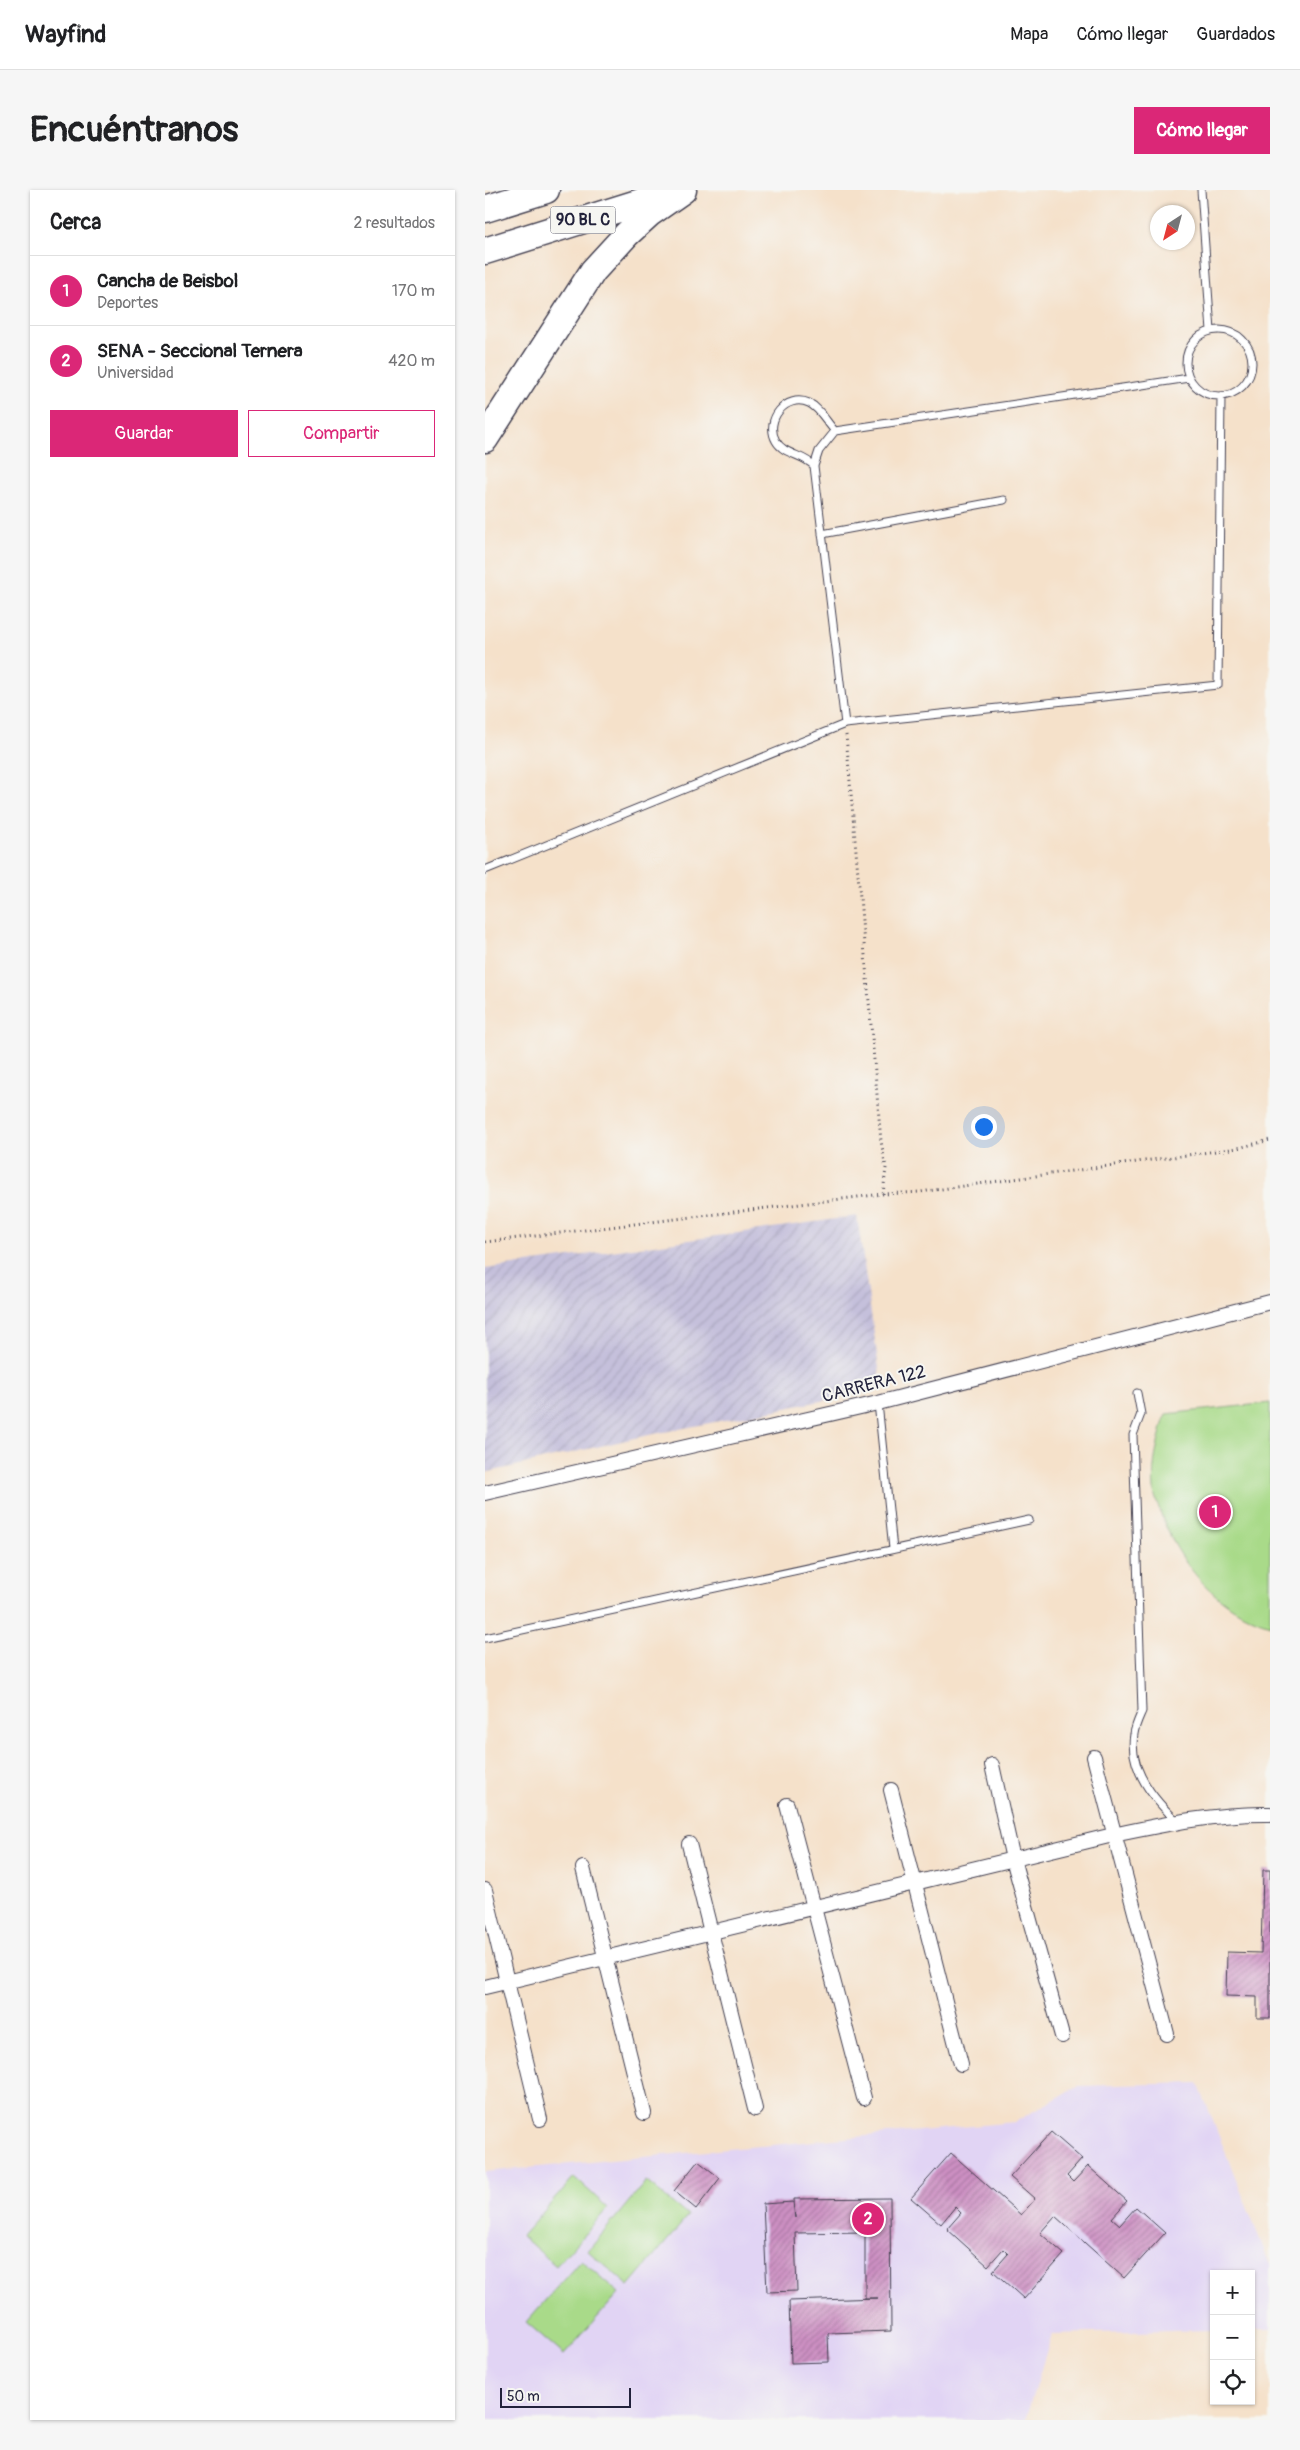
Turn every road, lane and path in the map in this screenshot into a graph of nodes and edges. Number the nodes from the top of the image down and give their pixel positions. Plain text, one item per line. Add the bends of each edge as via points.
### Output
1 (546, 190) edge
2 (682, 190) edge
3 (1201, 190) edge
4 (485, 210) edge
5 (485, 251) edge
6 (1211, 331) junction
7 (1189, 378) junction
8 (1221, 396) junction
9 (835, 431) junction
10 (485, 439) edge
11 (814, 466) junction
12 (1004, 500) dead end
13 (822, 534) junction
14 (845, 724) junction
15 (485, 870) edge
16 (1270, 1140) edge
17 (883, 1194) junction
18 (485, 1242) edge
19 (1270, 1302) edge
20 (1137, 1393) dead end
21 (878, 1403) junction
22 (485, 1493) edge
23 (1029, 1520) dead end
24 (893, 1549) junction
25 (485, 1638) edge
26 (1094, 1756) dead end
27 (992, 1765) dead end
28 (891, 1790) dead end
29 (787, 1805) dead end
30 (1270, 1814) edge
31 (1177, 1822) junction
32 (1113, 1835) junction
33 (689, 1844) dead end
34 (1013, 1859) junction
35 (583, 1868) dead end
36 (915, 1883) junction
37 (485, 1890) edge
38 (815, 1907) junction
39 (710, 1932) junction
40 (604, 1958) junction
41 (508, 1981) junction
42 (485, 1986) edge
43 (1167, 2034) dead end
44 (1061, 2036) dead end
45 (961, 2064) dead end
46 (864, 2098) dead end
47 (755, 2109) dead end
48 (644, 2113) dead end
49 (540, 2119) dead end

1 - 4 highway, 90 BL C
2 - 5 highway, 90 BL C
2 - 10 highway via 650,213 593,271
3 - 6 lane
6 - 7 lane via 1189,348 1186,364
6 - 8 lane via 1221,330 1239,337 1251,354 1248,380 1237,391
7 - 8 lane via 1205,393
7 - 9 lane
8 - 14 lane via 1218,685
9 - 11 lane via 819,451
9 - 11 lane via 808,403 790,403 775,414 772,433 779,445
11 - 13 lane
12 - 13 lane
13 - 14 lane
14 - 15 lane
14 - 17 path via 886,1168
16 - 17 path via 1189,1155 919,1192
17 - 18 path
19 - 21 street, CARRERA 122
20 - 31 lane via 1141,1414 1133,1435 1142,1711 1134,1734 1135,1761 1156,1802
21 - 22 street, CARRERA 122
21 - 24 lane
23 - 24 lane
24 - 25 lane
26 - 32 street
27 - 34 street
28 - 36 street
29 - 38 street
30 - 31 street
31 - 32 street
32 - 34 street
32 - 43 street
33 - 39 street
34 - 36 street
34 - 44 street
35 - 40 street
36 - 38 street
36 - 45 street
37 - 41 street
38 - 39 street
38 - 46 street
39 - 40 street
39 - 47 street
40 - 41 street
40 - 48 street
41 - 42 street
41 - 49 street

